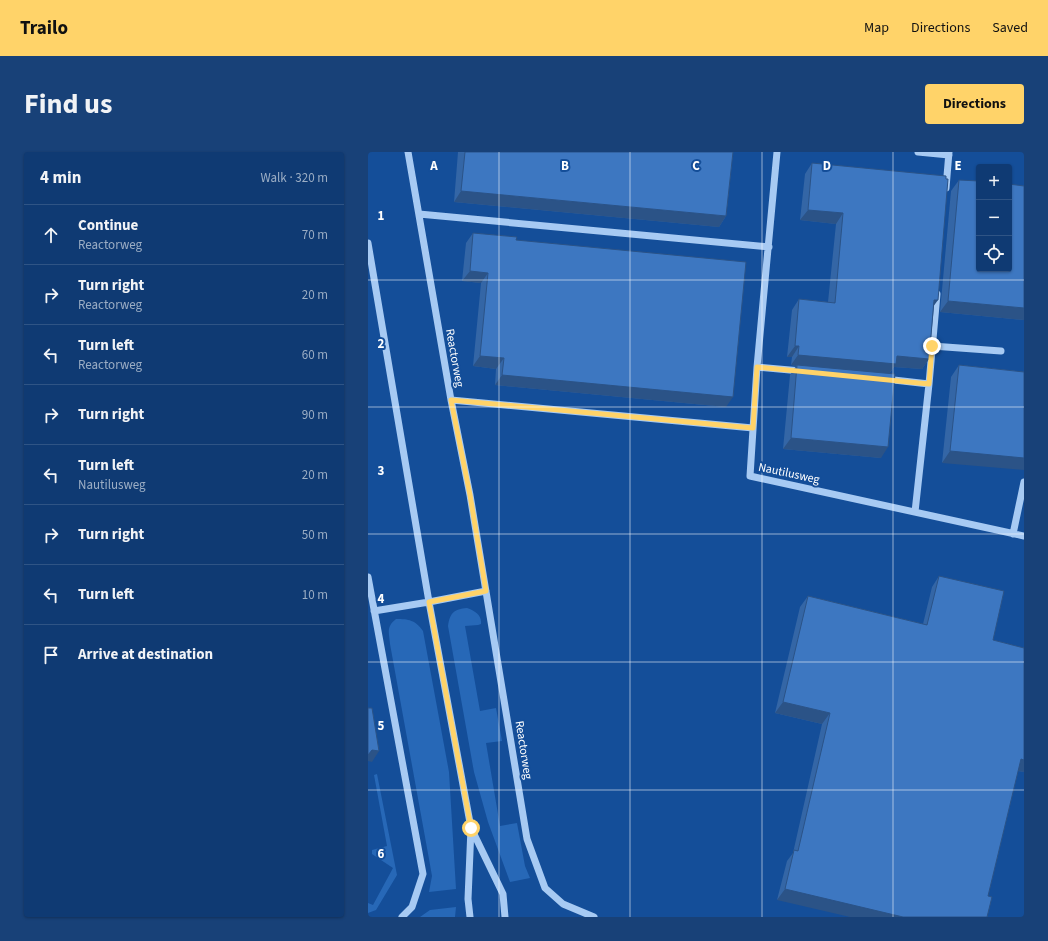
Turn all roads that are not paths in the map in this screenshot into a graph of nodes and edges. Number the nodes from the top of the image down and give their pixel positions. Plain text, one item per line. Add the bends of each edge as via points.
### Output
1 (408, 152) edge
2 (776, 152) edge
3 (918, 152) edge
4 (949, 154) edge
5 (945, 195) edge
6 (419, 214) junction
7 (368, 243) edge
8 (769, 247) junction
9 (937, 290) edge
10 (932, 346) junction
11 (1001, 351) dead end
12 (757, 367) junction
13 (812, 372) edge
14 (874, 378) edge
15 (929, 384) junction
16 (451, 400) junction
17 (753, 428) junction
18 (1024, 482) edge
19 (915, 512) junction
20 (1013, 534) junction
21 (1024, 536) edge
22 (368, 577) edge
23 (486, 591) junction
24 (429, 602) junction
25 (374, 611) junction
26 (471, 828) junction
27 (402, 917) edge
28 (470, 917) edge
29 (505, 917) edge
30 (594, 917) edge

1 - 6 street, Reactorweg
2 - 8 street, Nautilusweg
3 - 4 street
4 - 5 street
6 - 8 street
6 - 16 street, Reactorweg
7 - 24 street
8 - 12 street, Nautilusweg
9 - 10 street
10 - 11 street
10 - 15 street
12 - 13 street
12 - 17 street, Nautilusweg
14 - 15 street
15 - 19 street
16 - 17 street
16 - 23 street, Reactorweg
17 - 19 street, Nautilusweg via 750,476
18 - 20 street
19 - 20 street, Nautilusweg
20 - 21 street, Nautilusweg
22 - 25 street
23 - 24 street
23 - 30 street, Reactorweg via 527,839 545,888 562,904
24 - 25 street
24 - 26 street
25 - 27 street via 423,874 412,907
26 - 28 street via 468,899
26 - 29 street via 503,894

